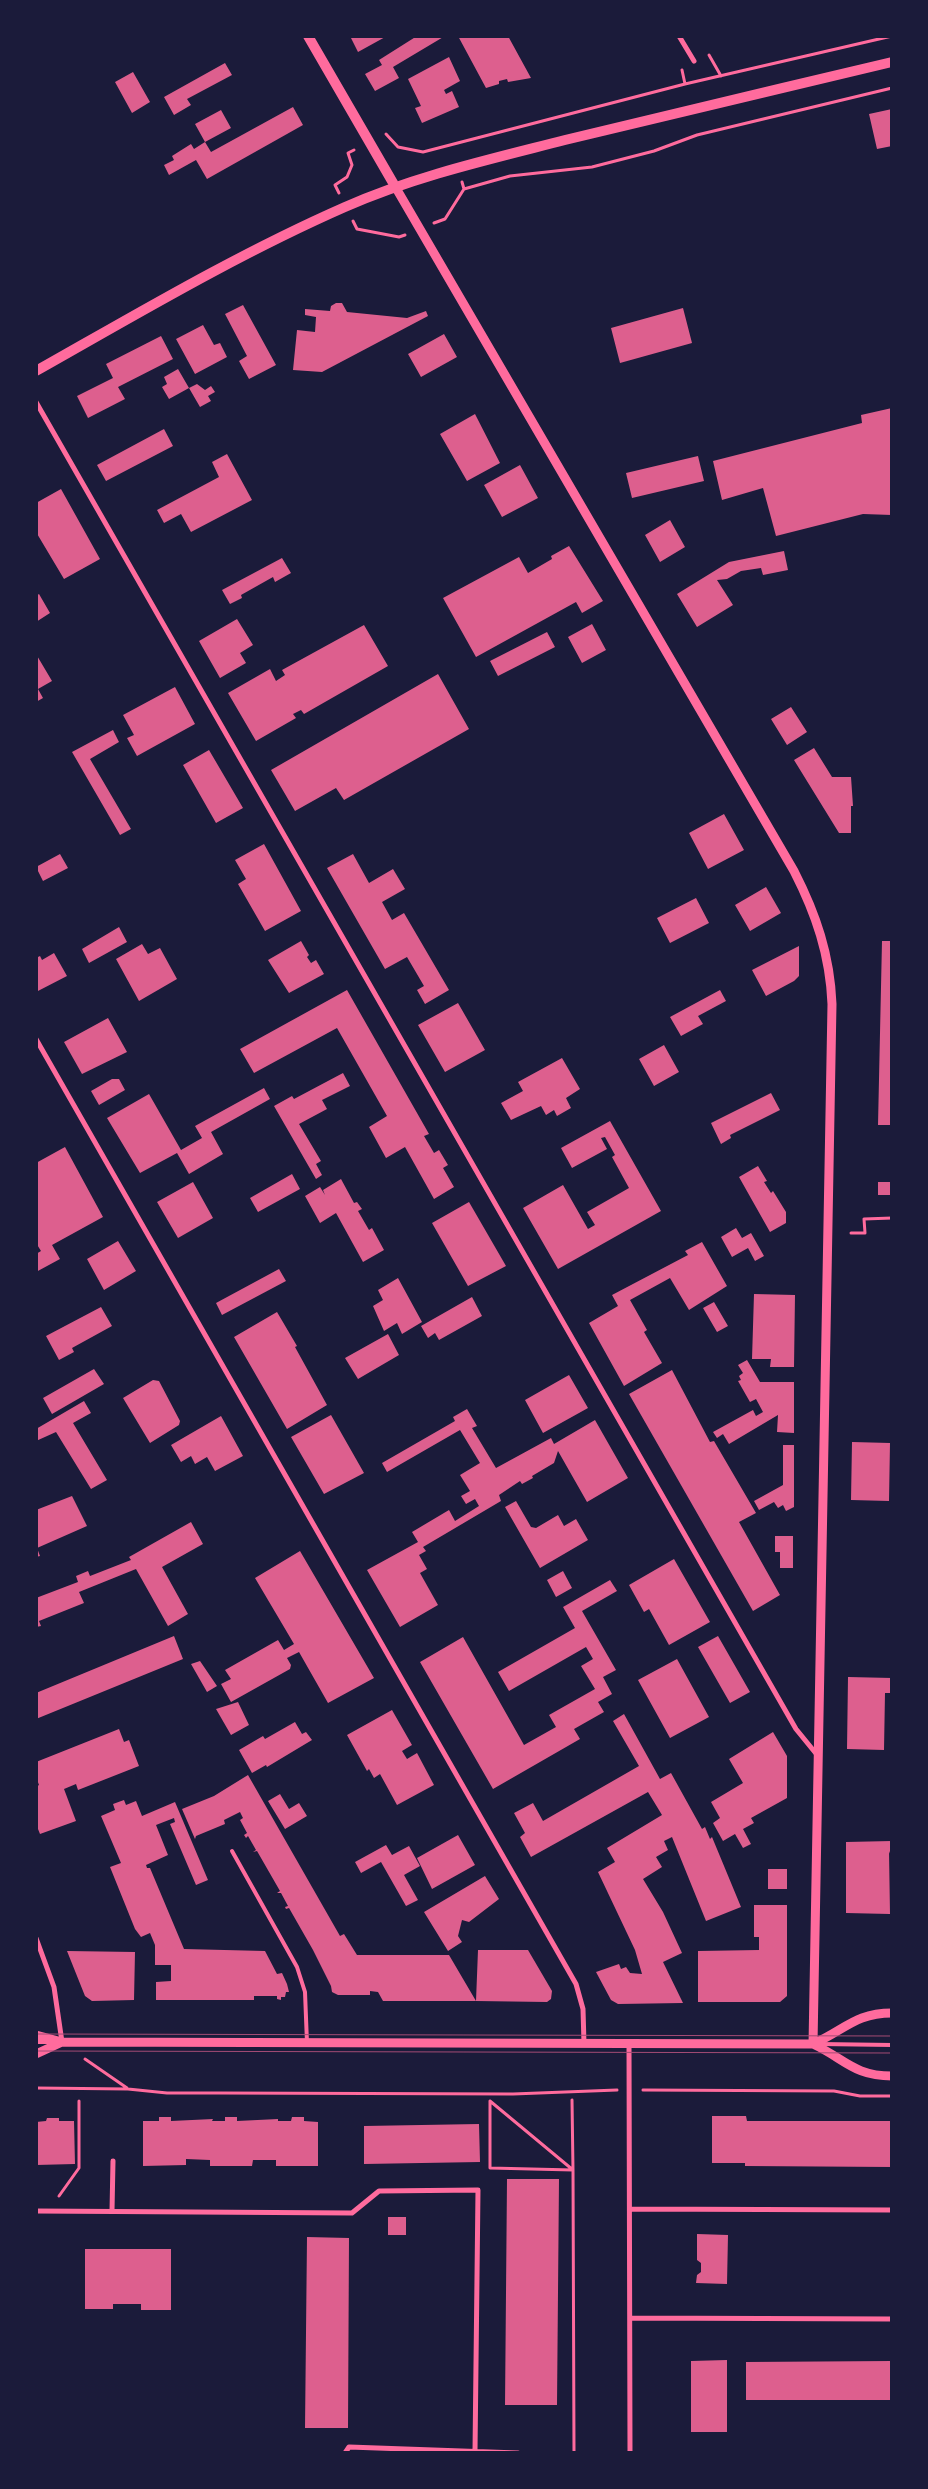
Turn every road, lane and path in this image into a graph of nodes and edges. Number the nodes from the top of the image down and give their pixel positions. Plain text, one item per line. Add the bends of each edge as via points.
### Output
1 (308, 36) edge
2 (679, 36) edge
3 (892, 36) edge
4 (694, 61) dead end
5 (892, 62) edge
6 (892, 88) edge
7 (371, 142) junction
8 (348, 152) dead end
9 (396, 188) junction
10 (464, 189) dead end
11 (36, 371) edge
12 (36, 402) edge
13 (36, 1039) edge
14 (892, 1218) edge
15 (851, 1233) dead end
16 (818, 1756) junction
17 (232, 1851) dead end
18 (36, 1938) edge
19 (892, 2013) edge
20 (36, 2035) edge
21 (36, 2042) edge
22 (62, 2042) junction
23 (306, 2043) junction
24 (584, 2044) junction
25 (630, 2044) junction
26 (813, 2044) junction
27 (892, 2045) edge
28 (36, 2054) edge
29 (892, 2076) edge
30 (36, 2088) edge
31 (128, 2089) junction
32 (630, 2090) junction
33 (892, 2096) edge
34 (79, 2100) dead end
35 (572, 2100) dead end
36 (113, 2161) dead end
37 (574, 2170) junction
38 (631, 2209) junction
39 (892, 2210) edge
40 (36, 2211) edge
41 (49, 2211) junction
42 (112, 2211) junction
43 (631, 2318) junction
44 (892, 2319) edge
45 (475, 2451) junction
46 (345, 2453) edge
47 (518, 2453) edge
48 (574, 2453) edge
49 (630, 2453) edge

1 - 7 main road
2 - 4 street
3 - 7 path via 685,84 424,152 398,147 386,134
5 - 9 main road via 481,162
6 - 10 path via 697,135 654,151 592,166 510,176
7 - 8 path
7 - 9 main road
9 - 11 main road via 345,207 252,252
9 - 16 street via 794,871 817,920 824,944 832,1004
12 - 16 street via 796,1729
13 - 24 street via 576,1984 583,2009
14 - 15 path via 864,1219 864,1233
16 - 26 street
17 - 23 lane via 298,1967 305,1992
18 - 22 street via 54,1987
19 - 26 street via 876,2012 859,2017 833,2036
20 - 22 street
21 - 22 lane
22 - 23 street
22 - 28 street
22 - 31 path
23 - 24 street
24 - 25 street
25 - 26 street
25 - 32 street
26 - 27 lane
26 - 29 street via 858,2072
30 - 31 path
31 - 32 path via 220,2094 513,2094
32 - 33 path via 834,2091 860,2096
32 - 38 street
34 - 41 path via 79,2168
35 - 37 path
36 - 42 street
37 - 37 path via 490,2168 490,2101 543,2145
37 - 48 path
38 - 39 street
38 - 43 street
40 - 41 street
41 - 42 street
42 - 45 street via 352,2213 379,2190 478,2190
43 - 44 street
43 - 49 street
45 - 46 street via 349,2447
45 - 47 street

